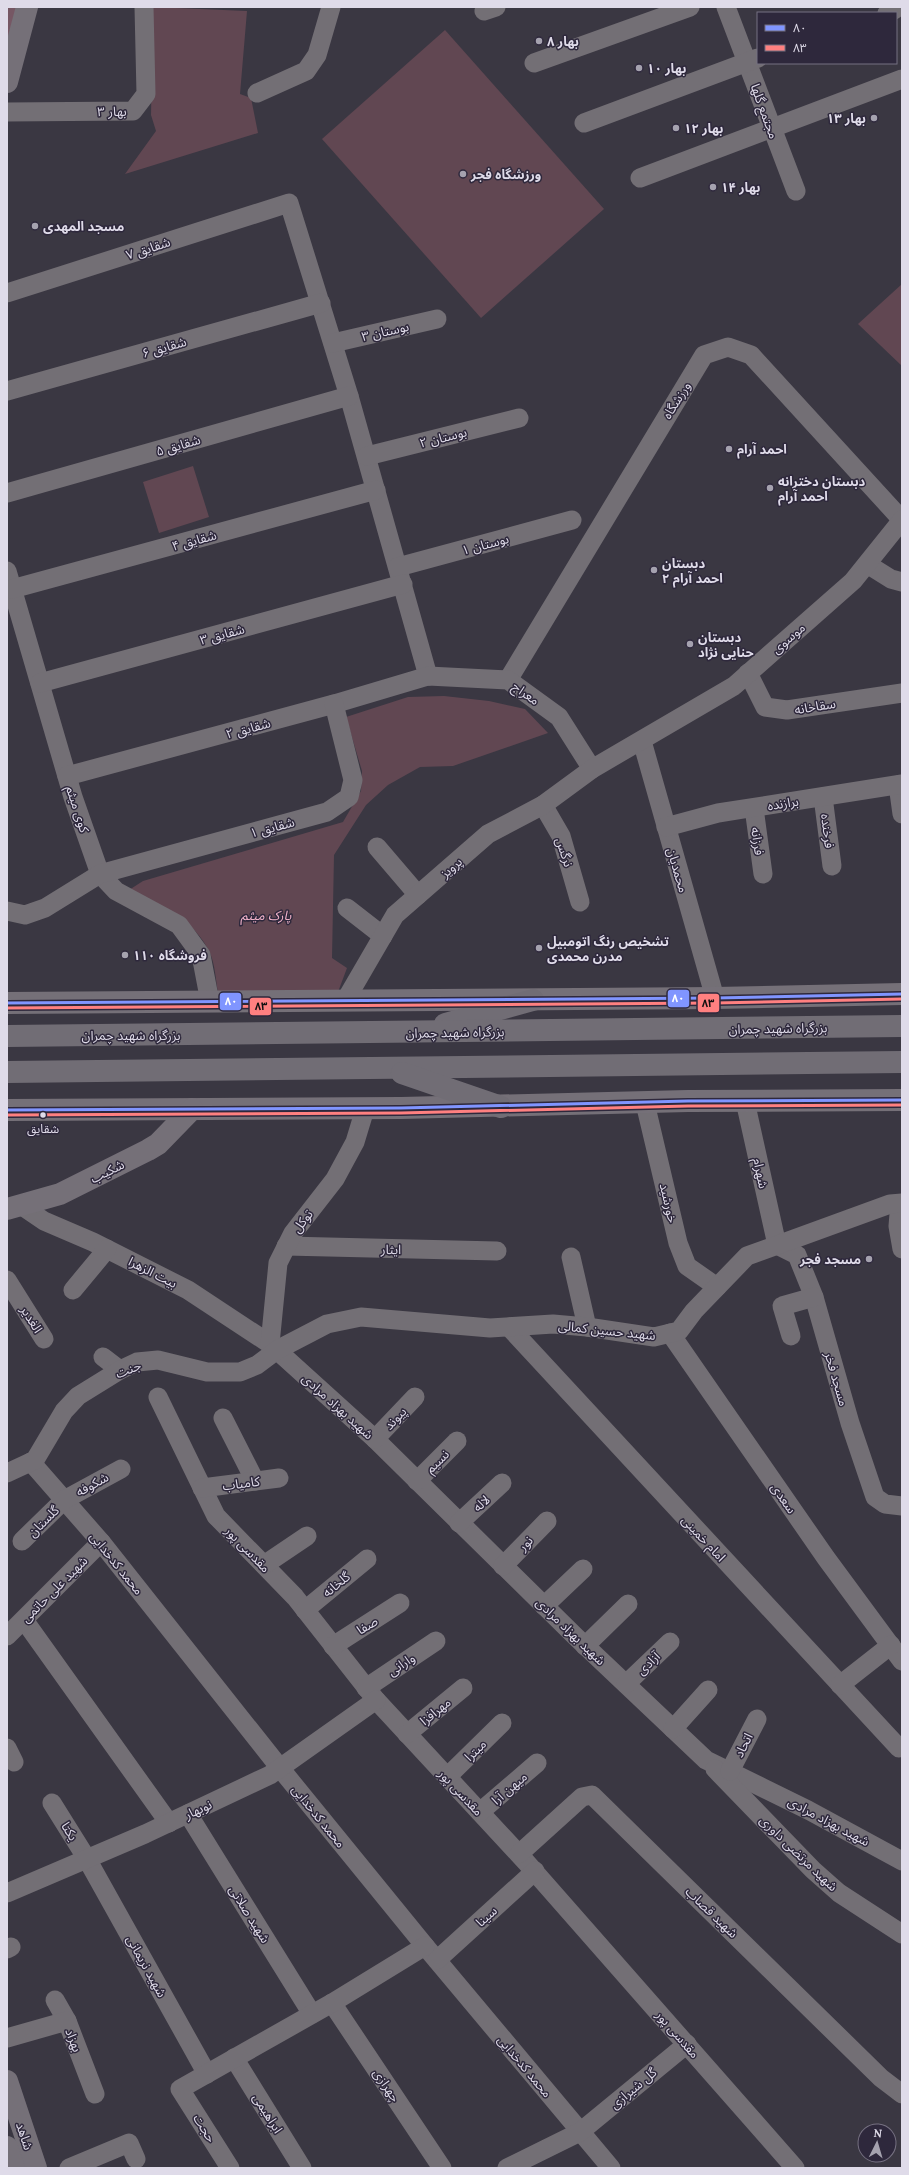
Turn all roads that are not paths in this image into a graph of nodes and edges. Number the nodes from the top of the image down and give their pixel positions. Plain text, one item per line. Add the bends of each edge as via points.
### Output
1 (27, 7) edge
2 (144, 7) edge
3 (331, 7) edge
4 (690, 7) edge
5 (726, 7) edge
6 (645, 14) edge
7 (752, 60) edge
8 (534, 63) dead end
9 (902, 79) edge
10 (7, 82) edge
11 (257, 93) dead end
12 (7, 112) edge
13 (584, 123) dead end
14 (772, 130) junction
15 (640, 178) dead end
16 (796, 191) dead end
17 (7, 294) edge
18 (322, 303) junction
19 (437, 319) dead end
20 (333, 344) junction
21 (7, 391) edge
22 (349, 396) junction
23 (519, 418) dead end
24 (366, 456) junction
25 (376, 490) junction
26 (7, 493) edge
27 (572, 520) dead end
28 (902, 520) edge
29 (867, 564) junction
30 (7, 570) edge
31 (401, 576) junction
32 (902, 582) edge
33 (12, 589) junction
34 (748, 673) junction
35 (428, 676) junction
36 (508, 680) junction
37 (40, 683) junction
38 (902, 693) edge
39 (334, 704) junction
40 (642, 741) junction
41 (592, 769) junction
42 (67, 776) junction
43 (900, 785) edge
44 (823, 797) junction
45 (543, 805) junction
46 (754, 808) junction
47 (902, 814) edge
48 (666, 827) junction
49 (377, 847) dead end
50 (832, 866) dead end
51 (100, 874) junction
52 (763, 874) dead end
53 (418, 895) junction
54 (580, 902) dead end
55 (347, 908) dead end
56 (7, 910) edge
57 (383, 936) junction
58 (902, 994) edge
59 (715, 998) junction
60 (533, 1000) junction
61 (345, 1001) junction
62 (210, 1002) junction
63 (7, 1003) edge
64 (902, 1026) edge
65 (415, 1032) junction
66 (7, 1036) edge
67 (902, 1062) edge
68 (388, 1068) junction
69 (7, 1072) edge
70 (902, 1100) edge
71 (745, 1101) junction
72 (645, 1103) junction
73 (501, 1107) junction
74 (365, 1108) junction
75 (7, 1110) edge
76 (192, 1110) junction
77 (902, 1203) edge
78 (15, 1207) edge
79 (902, 1212) edge
80 (777, 1245) junction
81 (286, 1246) junction
82 (106, 1249) junction
83 (902, 1249) edge
84 (497, 1251) dead end
85 (572, 1257) dead end
86 (7, 1280) edge
87 (717, 1287) junction
88 (73, 1290) dead end
89 (814, 1297) junction
90 (509, 1327) junction
91 (588, 1327) junction
92 (670, 1333) junction
93 (791, 1336) dead end
94 (44, 1339) dead end
95 (273, 1347) junction
96 (103, 1357) dead end
97 (120, 1370) junction
98 (158, 1397) dead end
99 (415, 1397) dead end
100 (223, 1418) dead end
101 (375, 1439) junction
102 (456, 1441) dead end
103 (33, 1461) junction
104 (9, 1469) edge
105 (121, 1469) dead end
106 (279, 1478) dead end
107 (255, 1481) junction
108 (417, 1481) junction
109 (502, 1483) dead end
110 (202, 1488) junction
111 (64, 1500) junction
112 (902, 1506) edge
113 (547, 1521) dead end
114 (459, 1523) junction
115 (307, 1536) dead end
116 (22, 1541) dead end
117 (101, 1542) junction
118 (367, 1559) dead end
119 (264, 1565) junction
120 (503, 1566) junction
121 (583, 1569) dead end
122 (400, 1603) dead end
123 (628, 1604) dead end
124 (544, 1606) junction
125 (305, 1610) junction
126 (24, 1620) junction
127 (7, 1636) edge
128 (436, 1641) dead end
129 (670, 1642) dead end
130 (891, 1645) junction
131 (333, 1646) junction
132 (585, 1646) junction
133 (902, 1661) edge
134 (626, 1684) junction
135 (840, 1684) junction
136 (463, 1688) dead end
137 (708, 1690) dead end
138 (371, 1694) junction
139 (757, 1719) dead end
140 (502, 1723) dead end
141 (673, 1729) junction
142 (407, 1734) junction
143 (900, 1748) dead end
144 (706, 1760) junction
145 (537, 1763) dead end
146 (280, 1768) junction
147 (730, 1772) junction
148 (447, 1777) junction
149 (52, 1803) dead end
150 (480, 1812) junction
151 (188, 1814) junction
152 (168, 1823) junction
153 (519, 1854) junction
154 (88, 1858) junction
155 (902, 1860) edge
156 (535, 1871) junction
157 (7, 1893) edge
158 (902, 1934) edge
159 (431, 1953) junction
160 (55, 2000) dead end
161 (332, 2003) junction
162 (312, 2014) junction
163 (67, 2021) junction
164 (7, 2038) edge
165 (687, 2044) junction
166 (234, 2058) junction
167 (207, 2074) junction
168 (7, 2081) edge
169 (180, 2089) joint
170 (95, 2094) dead end
171 (902, 2094) edge
172 (580, 2132) junction
173 (7, 2147) edge
174 (136, 2159) dead end
175 (14, 2168) edge
176 (36, 2168) edge
177 (69, 2168) edge
178 (230, 2168) edge
179 (302, 2168) edge
180 (442, 2168) edge
181 (507, 2168) edge
182 (611, 2168) edge
183 (795, 2168) edge

1 - 10 main road
2 - 12 street, بهار ۳ via 146,94 133,111
3 - 11 street via 317,55 306,71
4 - 6 street
5 - 7 street, مجتمع گلها
6 - 8 street
7 - 13 street
7 - 14 street, مجتمع گلها
9 - 14 street
14 - 15 street
14 - 16 street, مجتمع گلها
17 - 18 street, شقایق ۷ via 289,203
18 - 20 street
18 - 21 street, شقایق ۶
19 - 20 street, بوستان ۳
20 - 22 street
22 - 24 street
22 - 26 street, شقایق ۵
23 - 24 street, بوستان ۲
24 - 25 street
25 - 31 street
25 - 33 street, شقایق ۴
27 - 31 street, بوستان ۱
28 - 29 street, موسوی
28 - 36 street, ورزشگاه via 751,355 728,347 704,355
29 - 32 street via 891,579
29 - 34 street, موسوی via 853,581
30 - 33 street, کوی میثم
31 - 35 street
31 - 37 street, شقایق ۳
33 - 37 street, کوی میثم
34 - 38 street, سقاخانه via 764,707 787,710
34 - 40 street, موسوی via 734,686
35 - 36 street, معراج
35 - 39 street, شقایق ۲
36 - 41 street, معراج via 559,717
37 - 42 street, کوی میثم
39 - 42 street, شقایق ۲
39 - 51 street, شقایق ۱ via 353,780 349,797 327,812
40 - 41 street, موسوی
40 - 48 street, محمدیان
41 - 45 street, پرویز
42 - 51 street, کوی میثم
43 - 44 street, برازنده
43 - 47 street
44 - 46 street, برازنده
44 - 50 street, فرخنده
45 - 53 street, پرویز via 488,834
45 - 54 street, نرگس via 561,836
46 - 48 street, برازنده via 718,813
46 - 52 street, فرزانه
48 - 59 street, محمدیان
49 - 53 street
51 - 56 street via 45,908 25,915
51 - 62 street, کوی میثم via 116,891 179,925 200,956
53 - 57 street, پرویز via 395,915
55 - 57 street
57 - 61 street, پرویز
58 - 59 main road
59 - 60 main road
60 - 61 main road
60 - 65 highway
61 - 62 main road
62 - 63 main road
64 - 65 highway, بزرگراه شهید چمران
65 - 66 highway, بزرگراه شهید چمران
67 - 68 highway
68 - 69 highway
68 - 73 highway
70 - 71 main road
71 - 72 main road
71 - 80 street, شهرام
72 - 73 main road
72 - 87 street, خورشید via 678,1243 687,1266
73 - 74 main road
74 - 76 main road
74 - 81 street, توکل via 355,1142 335,1179 293,1233
75 - 76 main road
76 - 78 main road, شکیب via 158,1144 60,1194
77 - 80 street, شهید حسین کمالی via 890,1204
78 - 82 street, بیت الزهرا
79 - 83 street via 899,1214 898,1226
80 - 87 street, شهید حسین کمالی via 747,1256
80 - 89 street, مسجد فخر via 796,1255
81 - 84 street, ایثار
81 - 95 street, توکل via 278,1263
82 - 88 street
82 - 95 street, بیت الزهرا via 188,1290
85 - 91 street
86 - 94 street, الغدیر
87 - 92 street, شهید حسین کمالی via 679,1331
89 - 93 street via 782,1306
89 - 112 street, مسجد فخر via 850,1423 875,1498 885,1504
90 - 91 street, شهید حسین کمالی via 553,1324
90 - 95 street, شهید حسین کمالی via 490,1328 361,1316 327,1324
90 - 135 street, امام خمینی
91 - 92 street, شهید حسین کمالی via 654,1337
92 - 130 street, سعدی via 826,1558
95 - 97 street, جنت via 257,1365 240,1372 207,1372 158,1360 137,1362
95 - 101 street, شهید بهزاد مرادی
96 - 97 street
97 - 103 street, جنت via 78,1396 64,1411
98 - 110 street, مقدسی پور
99 - 101 street, پیوند
100 - 107 street
101 - 108 street, شهید بهزاد مرادی
102 - 108 street, نسیم
103 - 104 street
103 - 111 street, محمد کدخدایی
105 - 111 street, شکوفه
106 - 107 street, کامیاب
107 - 110 street, کامیاب
108 - 114 street, شهید بهزاد مرادی
109 - 114 street, لاله
110 - 119 street, مقدسی پور via 216,1516
111 - 116 street, گلستان
111 - 117 street, محمد کدخدایی
113 - 120 street, نور
114 - 120 street, شهید بهزاد مرادی
115 - 119 street
117 - 126 street, شهید علی حاتمی
117 - 146 street, محمد کدخدایی
118 - 125 street, گلخانه
119 - 125 street, مقدسی پور
120 - 124 street, شهید بهزاد مرادی
121 - 124 street
122 - 131 street, صفا
123 - 132 street
124 - 132 street, شهید بهزاد مرادی
125 - 131 street, مقدسی پور
126 - 127 street, شهید علی حاتمی
126 - 152 street
128 - 138 street, وارانی
129 - 134 street, آزادی
130 - 133 street, سعدی
130 - 135 street
131 - 138 street, مقدسی پور
132 - 134 street, شهید بهزاد مرادی
134 - 141 street, شهید بهزاد مرادی
135 - 143 street, امام خمینی
136 - 142 street, مهرافزا
137 - 141 street
138 - 142 street, مقدسی پور
138 - 146 street, نوبهار
139 - 147 street, اتحاد
140 - 148 street, میترا
141 - 144 street, شهید بهزاد مرادی
142 - 148 street, مقدسی پور
144 - 147 street, شهید بهزاد مرادی
144 - 158 street, شهید مرتضی داوری via 813,1870 840,1892
145 - 150 street, میهن آرا
146 - 151 street, نوبهار
146 - 159 street, محمد کدخدایی
147 - 155 street, شهید بهزاد مرادی
148 - 150 street, مقدسی پور
149 - 154 street, یکتا
150 - 153 street, مقدسی پور
151 - 152 street, نوبهار
151 - 162 street, شهید صلاتی
152 - 154 street, نوبهار
153 - 156 street, مقدسی پور
153 - 171 street, شهید قصاب via 582,1797 592,1795 881,2078
154 - 157 street, نوبهار
154 - 167 street, شهید نریمانی
156 - 159 street, سینا
156 - 165 street, مقدسی پور
159 - 161 street, سینا
159 - 172 street, محمد کدخدایی
160 - 163 street
161 - 162 street, سینا
161 - 180 street, چهرازی
162 - 166 street, سینا
163 - 164 street, بهزاد
163 - 170 street, بهزاد
165 - 172 street, گل شیرازی
165 - 183 street, مقدسی پور
166 - 167 street, سینا
166 - 179 street, ابراهیمی
167 - 169 street, سینا
168 - 176 main road, شاهد
169 - 178 street, حجت
172 - 181 street, گل شیرازی
172 - 182 street, محمد کدخدایی
173 - 175 main road, شاهد
174 - 177 street via 129,2143

